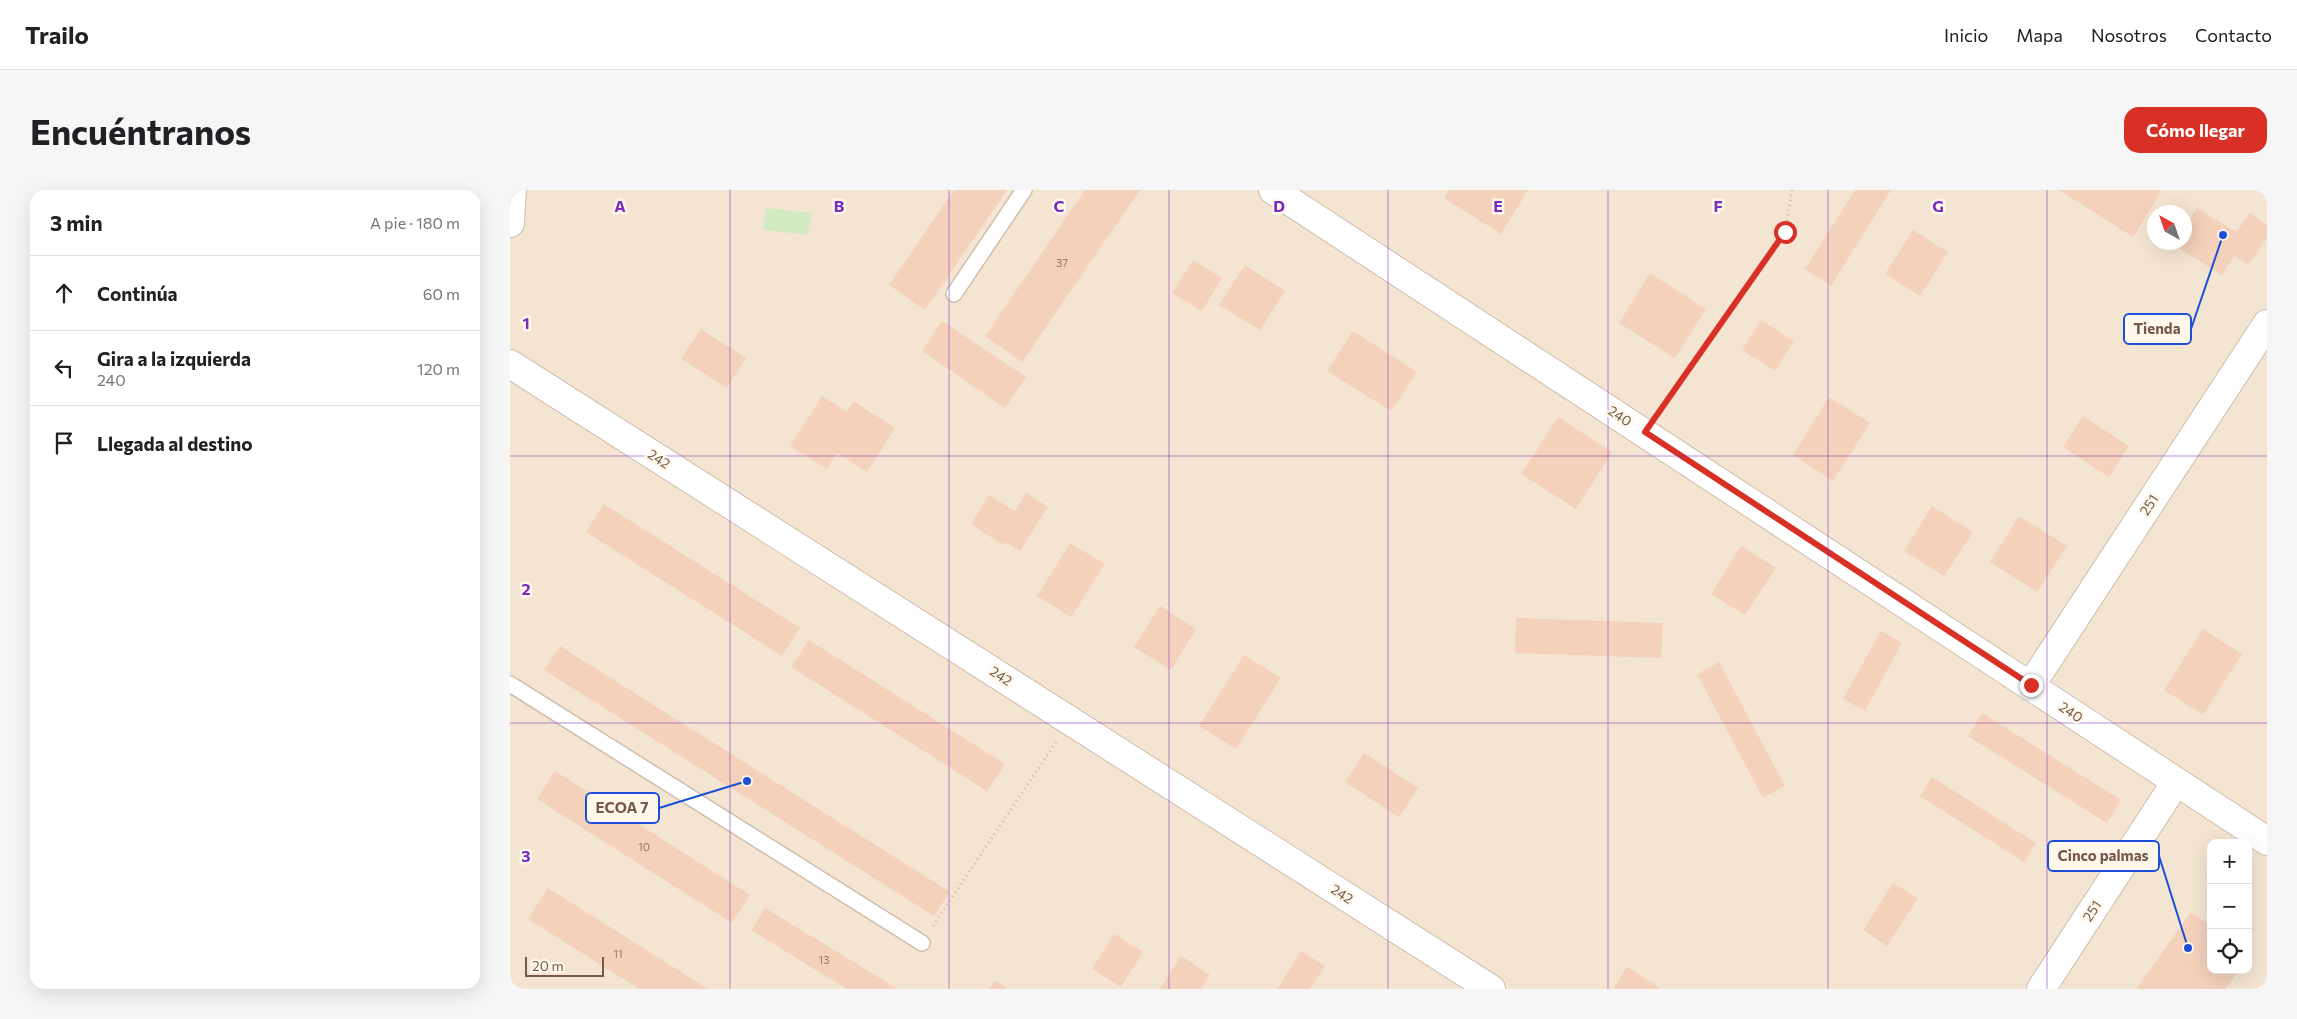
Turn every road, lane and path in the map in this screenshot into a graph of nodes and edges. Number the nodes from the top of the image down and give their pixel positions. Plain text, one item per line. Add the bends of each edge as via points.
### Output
1 (512, 190) edge
2 (1024, 190) edge
3 (1272, 190) edge
4 (1792, 190) edge
5 (510, 223) edge
6 (954, 294) dead end
7 (2267, 324) edge
8 (510, 364) edge
9 (1645, 432) junction
10 (510, 684) edge
11 (2031, 685) junction
12 (1070, 721) junction
13 (2176, 782) junction
14 (2267, 841) edge
15 (922, 943) joint
16 (1491, 989) edge
17 (2041, 989) edge

1 - 5 street
2 - 6 lane
3 - 9 street, 240
4 - 9 path via 1785,232
7 - 11 street, 251
8 - 12 street, 242
9 - 11 street, 240
10 - 15 lane
11 - 13 street, 240
12 - 15 path
12 - 16 street, 242
13 - 14 street, 240
13 - 17 street, 251

